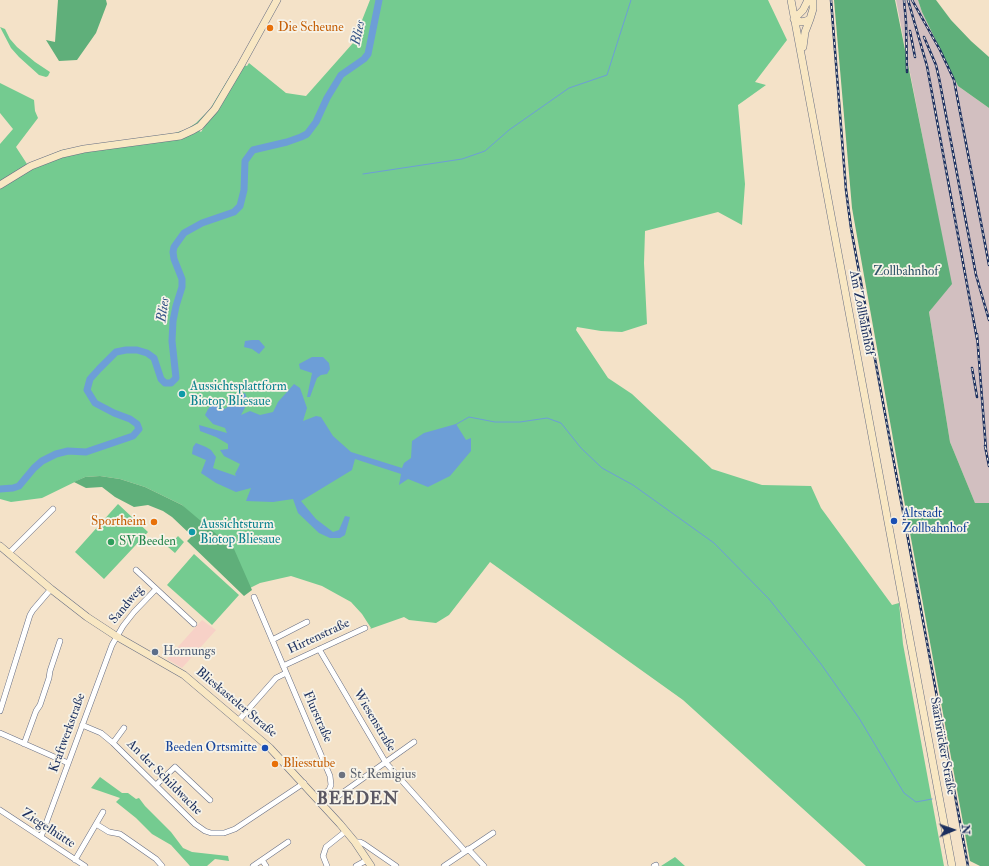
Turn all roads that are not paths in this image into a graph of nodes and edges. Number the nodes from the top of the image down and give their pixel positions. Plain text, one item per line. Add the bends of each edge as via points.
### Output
1 (276, 0) edge
2 (791, 0) edge
3 (808, 0) edge
4 (813, 0) edge
5 (794, 19) junction
6 (810, 19) junction
7 (802, 58) junction
8 (0, 185) edge
9 (52, 509) dead end
10 (0, 546) edge
11 (9, 553) junction
12 (136, 570) dead end
13 (156, 589) junction
14 (51, 590) junction
15 (254, 597) dead end
16 (307, 622) dead end
17 (194, 624) dead end
18 (365, 628) dead end
19 (908, 631) joint
20 (116, 636) junction
21 (272, 640) junction
22 (60, 641) dead end
23 (319, 649) junction
24 (283, 666) junction
25 (286, 673) junction
26 (0, 711) edge
27 (238, 721) junction
28 (82, 726) junction
29 (124, 728) dead end
30 (0, 733) edge
31 (113, 742) junction
32 (414, 742) dead end
33 (24, 744) junction
34 (68, 763) junction
35 (386, 763) junction
36 (304, 783) junction
37 (156, 785) junction
38 (329, 790) junction
39 (317, 798) junction
40 (210, 800) dead end
41 (0, 810) edge
42 (104, 812) dead end
43 (96, 824) junction
44 (346, 832) junction
45 (493, 833) dead end
46 (41, 837) junction
47 (288, 842) dead end
48 (355, 842) junction
49 (467, 850) junction
50 (75, 860) junction
51 (262, 860) junction
52 (367, 860) junction
53 (85, 866) edge
54 (162, 866) edge
55 (253, 866) edge
56 (266, 866) edge
57 (327, 866) edge
58 (356, 866) edge
59 (371, 866) edge
60 (396, 866) edge
61 (444, 866) edge
62 (484, 866) edge
63 (952, 866) edge

1 - 8 main road via 241,66 210,116 193,130 175,137 62,154 31,166
2 - 3 main road via 800,4
2 - 5 main road, Am Zollbahnhof
3 - 5 main road
4 - 6 main road
5 - 6 main road via 801,22
5 - 7 main road, Am Zollbahnhof
6 - 7 main road via 803,38
7 - 19 main road, Am Zollbahnhof
9 - 11 street
10 - 11 main road, Blieskasteler Straße
11 - 14 main road, Blieskasteler Straße
12 - 13 street, Sandweg
13 - 17 street, Sandweg
13 - 20 street, Sandweg
14 - 20 main road, Blieskasteler Straße
14 - 26 street via 30,615
15 - 21 street, Flurstraße
16 - 21 street
18 - 23 street, Hirtenstraße
19 - 63 main road, Saarbrücker Straße
20 - 27 main road, Blieskasteler Straße via 184,675
20 - 28 street, Kraftwerkstraße
21 - 24 street, Flurstraße
22 - 33 street via 40,705
23 - 24 street, Hirtenstraße
23 - 35 street, Wiesenstraße
24 - 25 street, Flurstraße
25 - 27 street, Hirtenstraße via 276,678
25 - 38 street, Flurstraße via 330,776
27 - 36 main road, Blieskasteler Straße via 270,748
28 - 31 street, An der Schildwache
28 - 34 street, Kraftwerkstraße
29 - 31 street, An der Schildwache
30 - 33 street
31 - 37 street, An der Schildwache
32 - 35 street
33 - 34 street
34 - 46 street, Kraftwerkstraße
35 - 38 street via 338,796 334,796
35 - 49 street, Wiesenstraße
36 - 37 street, An der Schildwache via 235,829 218,834 200,828
36 - 39 main road, Blieskasteler Straße
37 - 40 street via 175,767
38 - 39 street
39 - 44 main road, Blieskasteler Straße
41 - 46 street, Ziegelhütte
42 - 43 street
43 - 50 street
43 - 54 street via 109,832 120,834
44 - 48 main road, Blieskasteler Straße
44 - 57 street via 326,847 323,856
45 - 49 street
46 - 50 street, Ziegelhütte
47 - 51 street
48 - 52 main road, Blieskasteler Straße
48 - 60 street via 364,844
49 - 61 street
49 - 62 street, Wiesenstraße
50 - 53 street, Ziegelhütte
51 - 55 street
51 - 56 street
52 - 58 street
52 - 59 main road, Blieskasteler Straße

